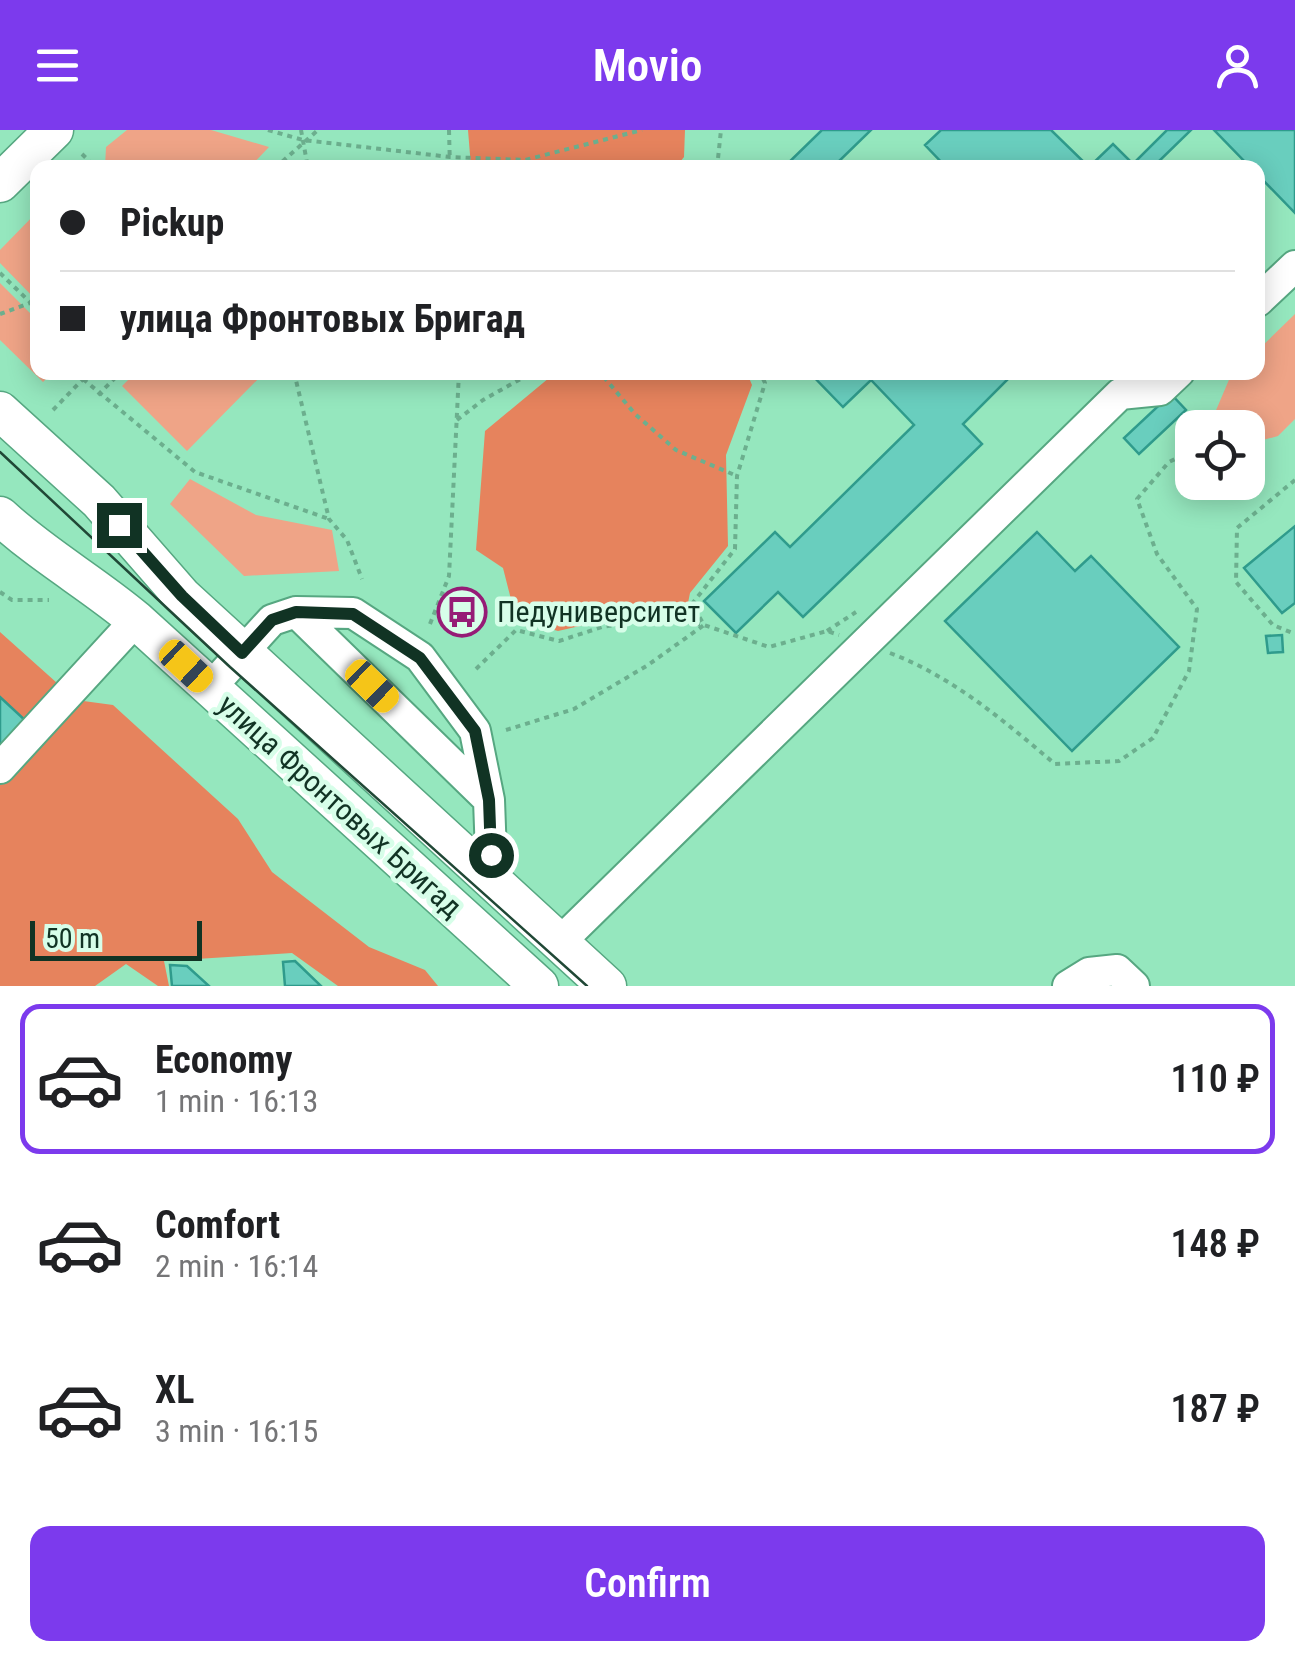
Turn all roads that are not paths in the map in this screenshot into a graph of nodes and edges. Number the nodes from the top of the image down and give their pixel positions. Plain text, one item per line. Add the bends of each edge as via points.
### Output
1 (68, 142) edge
2 (39, 160) edge
3 (30, 165) edge
4 (0, 184) edge
5 (1295, 266) edge
6 (1265, 294) edge
7 (1171, 380) edge
8 (0, 410) edge
9 (0, 516) edge
10 (296, 612) junction
11 (136, 620) junction
12 (242, 653) junction
13 (210, 688) junction
14 (0, 768) edge
15 (489, 800) junction
16 (492, 882) junction
17 (559, 943) junction
18 (525, 982) edge
19 (607, 986) edge
20 (1068, 986) edge
21 (1134, 986) edge

1 - 2 main road
3 - 4 main road
5 - 6 lane
7 - 17 lane via 1160,390 1120,394
8 - 12 main road, улица Фронтовых Бригад via 98,501
9 - 11 main road, улица Фронтовых Бригад
10 - 12 lane via 272,620
10 - 15 lane
10 - 15 lane via 353,614 420,658 475,731
11 - 13 main road, улица Фронтовых Бригад
11 - 14 lane
12 - 13 lane
12 - 16 main road, улица Фронтовых Бригад
13 - 18 main road, улица Фронтовых Бригад
15 - 16 lane
16 - 17 main road, улица Фронтовых Бригад
17 - 19 main road, улица Фронтовых Бригад
20 - 21 lane via 1089,973 1117,970

